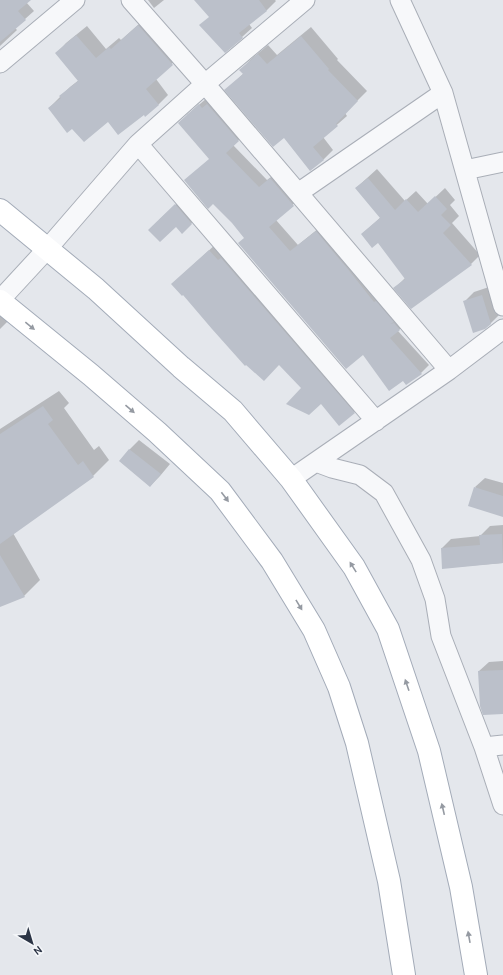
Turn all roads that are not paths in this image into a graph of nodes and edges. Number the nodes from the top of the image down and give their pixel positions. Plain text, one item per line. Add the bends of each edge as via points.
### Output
1 (75, 0) edge
2 (131, 0) edge
3 (305, 0) edge
4 (400, 0) edge
5 (0, 63) edge
6 (205, 84) junction
7 (443, 93) junction
8 (138, 144) junction
9 (503, 162) edge
10 (465, 170) junction
11 (298, 193) junction
12 (0, 210) edge
13 (48, 248) junction
14 (0, 301) edge
15 (503, 306) edge
16 (503, 329) edge
17 (449, 370) junction
18 (376, 421) junction
19 (316, 462) junction
20 (291, 479) junction
21 (503, 745) edge
22 (484, 747) junction
23 (503, 805) edge
24 (404, 975) edge
25 (476, 975) edge

1 - 5 street
2 - 6 street
3 - 6 street
4 - 7 street
6 - 8 street
6 - 11 street
7 - 10 street
7 - 11 street
8 - 13 street
8 - 18 street
9 - 10 street
10 - 15 street
11 - 17 street
12 - 13 main road
13 - 14 street
13 - 20 main road via 232,411
14 -> 24 main road via 157,432 220,491 272,561 314,630 339,687 357,743 389,881
16 - 17 street
17 - 18 street
18 - 19 street
19 - 20 street
19 - 22 street via 360,476 384,493 421,560 435,599 441,636
25 -> 20 main road via 461,887 429,751 388,629 354,567
21 - 22 street
22 - 23 street

